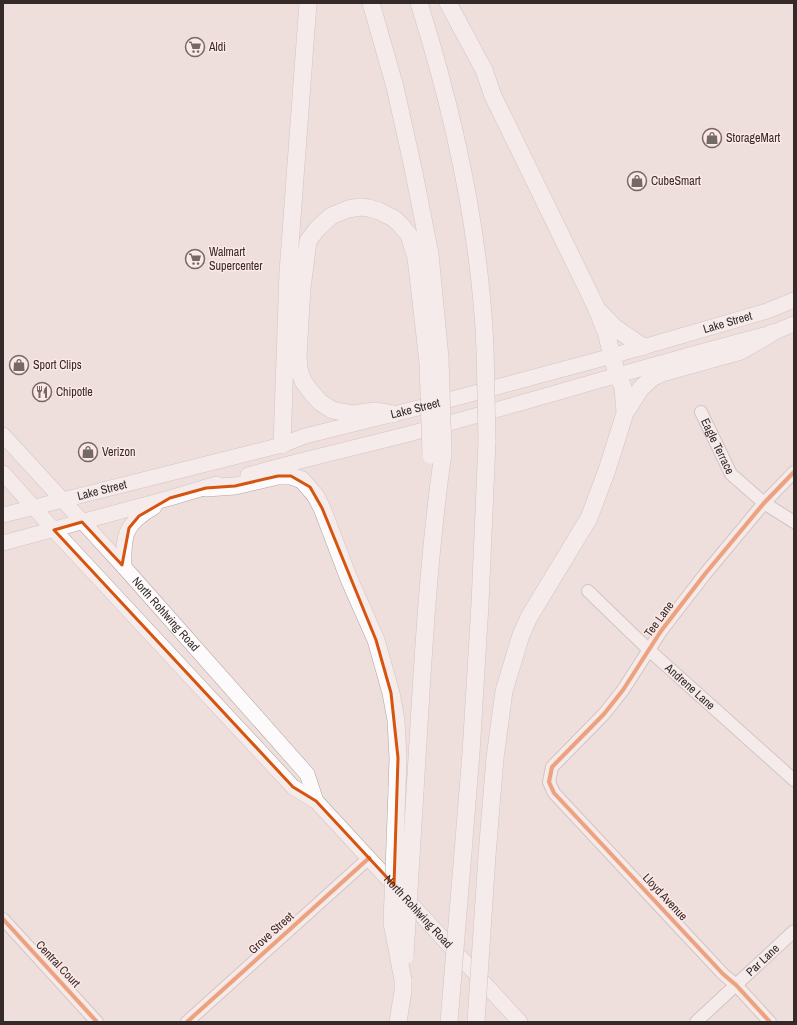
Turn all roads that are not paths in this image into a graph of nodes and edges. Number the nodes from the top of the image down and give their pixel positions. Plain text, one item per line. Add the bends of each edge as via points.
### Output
1 (308, 3) edge
2 (371, 3) edge
3 (419, 3) edge
4 (448, 3) edge
5 (794, 300) edge
6 (596, 307) junction
7 (794, 324) edge
8 (772, 333) junction
9 (643, 347) junction
10 (612, 356) junction
11 (434, 360) junction
12 (617, 374) junction
13 (625, 412) junction
14 (701, 412) dead end
15 (393, 414) junction
16 (3, 435) edge
17 (282, 445) junction
18 (332, 452) junction
19 (794, 472) edge
20 (3, 473) edge
21 (206, 488) junction
22 (170, 498) junction
23 (62, 500) junction
24 (764, 503) junction
25 (33, 507) junction
26 (3, 515) edge
27 (82, 522) junction
28 (794, 522) edge
29 (54, 530) junction
30 (3, 542) edge
31 (124, 567) junction
32 (588, 591) dead end
33 (649, 650) junction
34 (794, 780) edge
35 (549, 782) joint
36 (316, 801) junction
37 (369, 858) junction
38 (3, 919) edge
39 (794, 931) edge
40 (736, 985) junction
41 (403, 986) junction
42 (98, 1022) edge
43 (187, 1022) edge
44 (398, 1022) edge
45 (450, 1022) edge
46 (476, 1022) edge
47 (520, 1022) edge
48 (696, 1022) edge
49 (770, 1022) edge

1 - 17 highway via 288,272
2 - 11 highway via 395,87 429,246 435,294
3 - 45 highway, bridge via 434,50 462,167 484,311 487,441 480,604
4 - 6 highway via 484,70 493,96
5 - 9 main road, Lake Street
6 - 9 highway via 614,327
6 - 10 highway
7 - 8 main road, Lake Street
8 - 12 main road, Lake Street
8 - 13 highway via 741,351 652,378
9 - 10 main road, Lake Street
10 - 12 highway
10 - 15 main road, Lake Street
11 - 15 highway via 416,258 409,235 393,218 369,208 348,208 331,216 308,241 298,356 303,381 320,402 332,410 354,414 375,411
11 - 41 highway, bridge via 437,454 435,511
12 - 13 highway via 623,387
12 - 18 main road, Lake Street via 437,427
13 - 46 highway, bridge via 608,470 589,518 529,617 504,690 495,758
14 - 24 street, Eagle Terrace via 731,474
15 - 17 main road, Lake Street via 305,436
16 - 23 main road, North Rohlwing Road
17 - 18 main road via 307,454
17 - 23 main road, Lake Street
18 - 21 main road, Lake Street
19 - 24 street, Tee Lane
20 - 25 main road, North Rohlwing Road
21 - 22 main road, Lake Street
21 - 41 highway, bridge via 236,486 278,476 291,476 302,480 322,508 376,640 396,720 398,758 392,923
22 - 27 main road, Lake Street
22 - 31 main road via 139,516 129,528 123,551
23 - 25 main road, Lake Street
23 - 27 main road, North Rohlwing Road
24 - 28 street, Eagle Terrace
24 - 33 street, Tee Lane via 705,574
25 - 26 main road, Lake Street
25 - 29 main road, North Rohlwing Road
27 - 29 main road, Lake Street
27 - 31 main road, North Rohlwing Road
29 - 30 main road, Lake Street
29 - 36 main road, North Rohlwing Road via 293,787
31 - 36 main road, North Rohlwing Road via 307,774
32 - 33 street, Andrene Lane
33 - 34 street, Andrene Lane
33 - 35 street, Tee Lane via 628,684 591,728 552,767
35 - 40 street, Lloyd Avenue via 554,793
36 - 37 main road, North Rohlwing Road
37 - 43 street, Grove Street
37 - 47 main road, North Rohlwing Road
38 - 42 street, Central Court
39 - 40 street, Par Lane
40 - 48 street, Par Lane
40 - 49 street, Lloyd Avenue
41 - 44 highway

